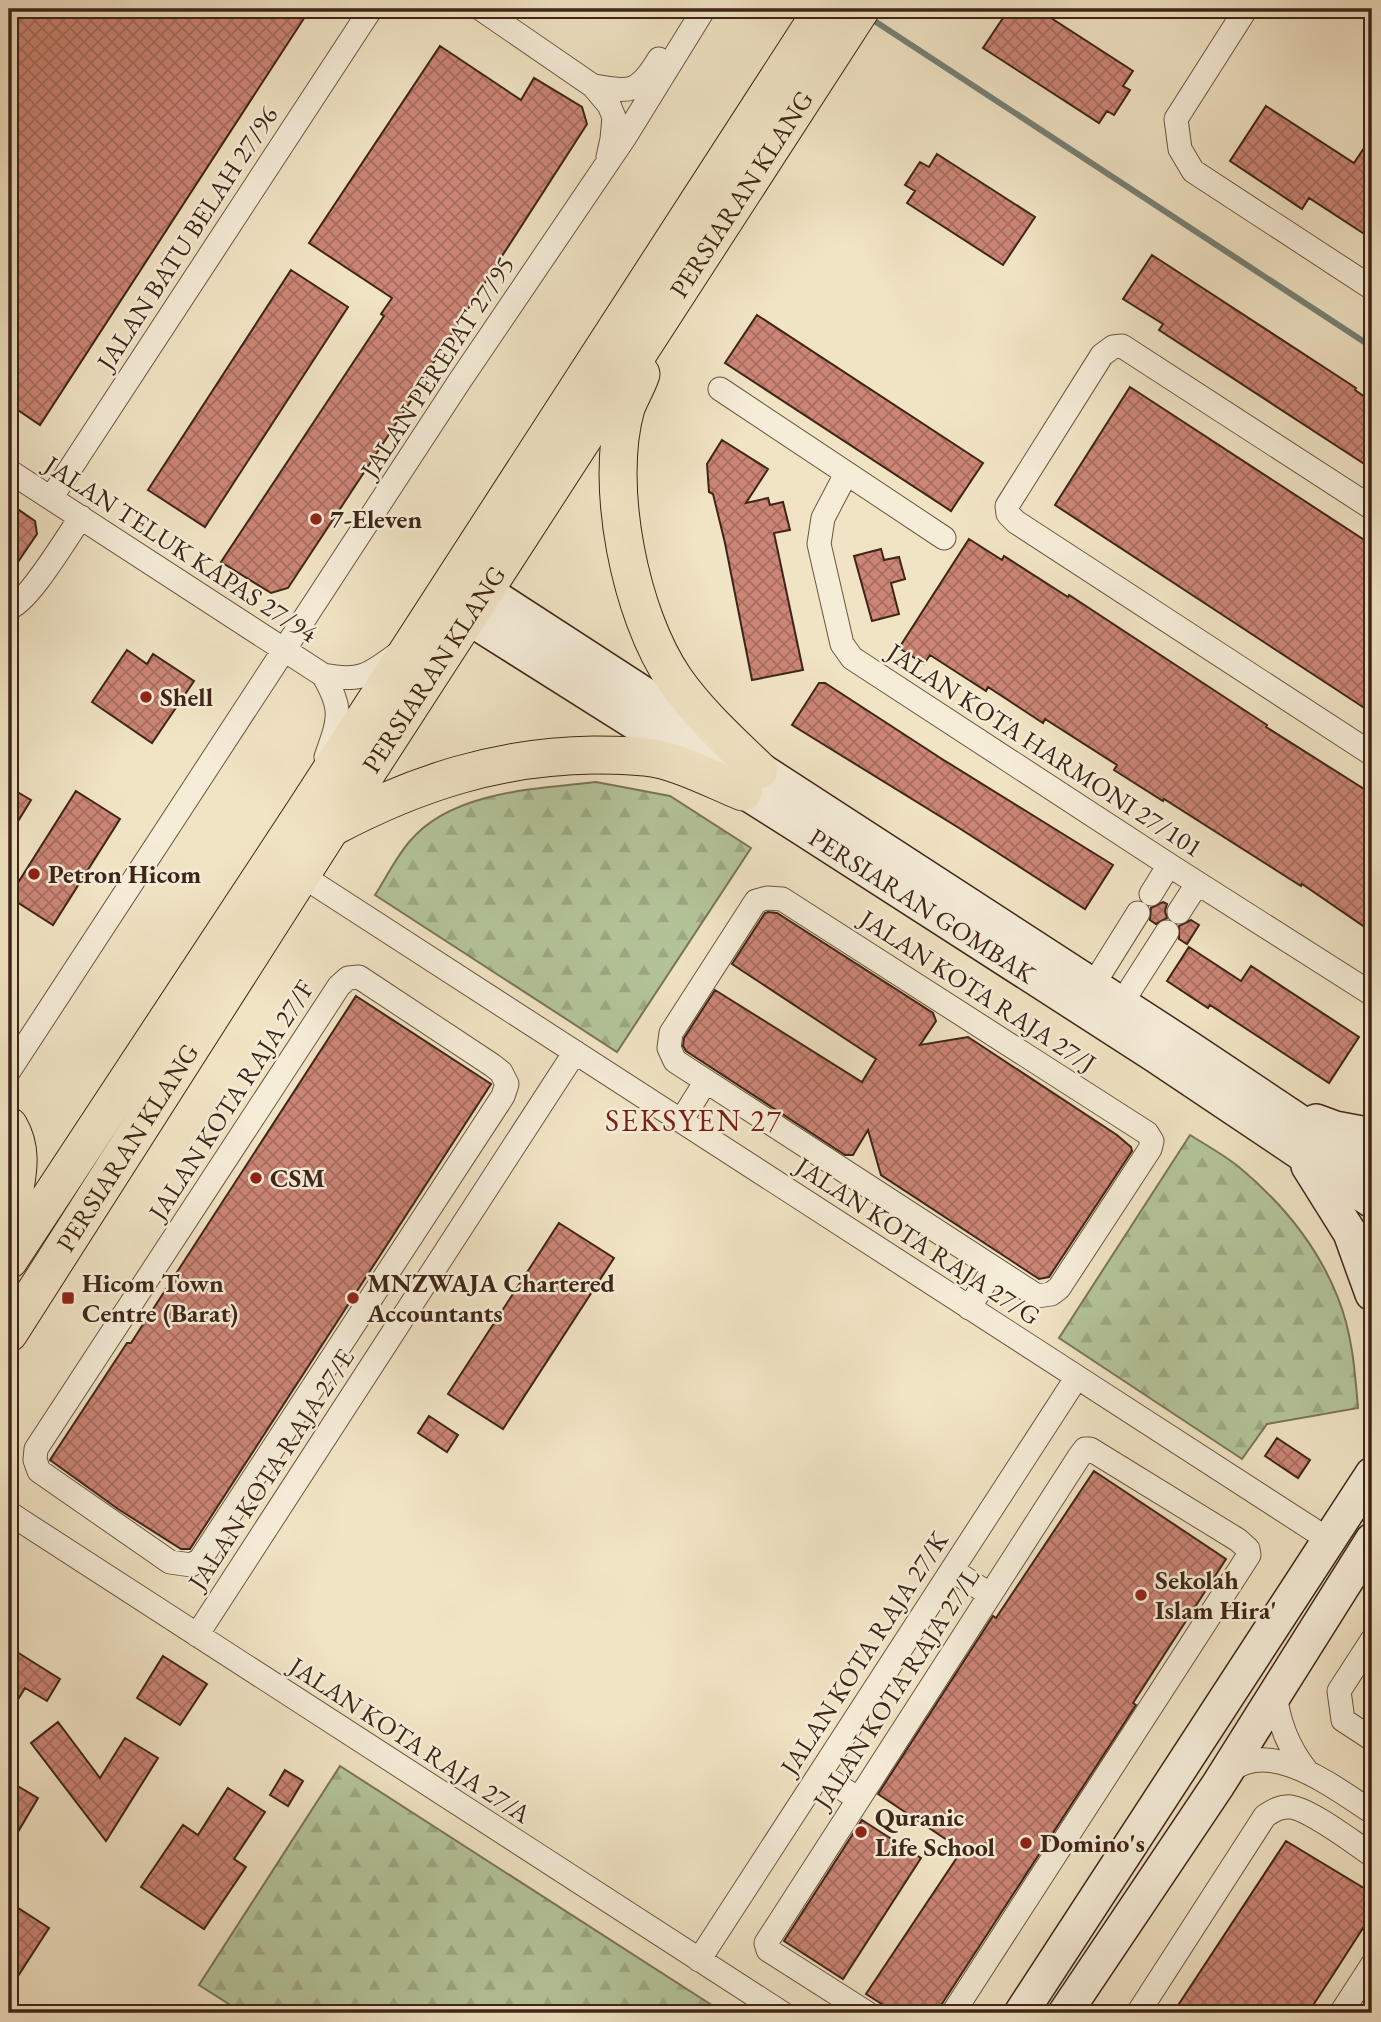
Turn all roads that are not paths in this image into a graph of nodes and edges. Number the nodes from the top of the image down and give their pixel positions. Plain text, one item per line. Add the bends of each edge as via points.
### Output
1 (371, 9) edge
2 (481, 9) edge
3 (692, 9) edge
4 (704, 9) edge
5 (823, 9) edge
6 (860, 9) edge
7 (1246, 9) edge
8 (593, 86) junction
9 (606, 163) junction
10 (1372, 288) edge
11 (677, 289) junction
12 (720, 389) dead end
13 (9, 471) edge
14 (846, 474) junction
15 (51, 498) junction
16 (1372, 508) edge
17 (80, 517) junction
18 (944, 538) dead end
19 (475, 603) junction
20 (9, 608) edge
21 (420, 634) junction
22 (285, 650) junction
23 (323, 675) junction
24 (1372, 754) edge
25 (751, 781) junction
26 (316, 821) junction
27 (1169, 865) junction
28 (301, 875) junction
29 (1198, 884) junction
30 (1093, 985) junction
31 (1372, 994) edge
32 (1121, 1004) junction
33 (575, 1052) junction
34 (9, 1071) edge
35 (706, 1081) junction
36 (1278, 1107) junction
37 (681, 1121) junction
38 (9, 1126) edge
39 (1372, 1135) edge
40 (1298, 1152) junction
41 (1372, 1170) edge
42 (1372, 1201) edge
43 (420, 1222) junction
44 (452, 1242) junction
45 (9, 1260) edge
46 (995, 1268) junction
47 (1372, 1294) edge
48 (970, 1308) junction
49 (9, 1332) edge
50 (1076, 1377) junction
51 (288, 1428) junction
52 (318, 1448) junction
53 (1371, 1472) edge
54 (9, 1513) edge
55 (1329, 1540) junction
56 (1372, 1540) edge
57 (952, 1570) junction
58 (989, 1594) junction
59 (197, 1635) junction
60 (1372, 1640) edge
61 (1275, 1692) junction
62 (1372, 1739) edge
63 (1306, 1770) junction
64 (820, 1774) junction
65 (1218, 1785) junction
66 (857, 1798) junction
67 (1372, 1812) edge
68 (1372, 1855) edge
69 (699, 1960) junction
70 (1372, 1965) edge
71 (842, 2006) edge
72 (782, 2013) edge
73 (867, 2013) edge
74 (953, 2013) edge
75 (1021, 2013) edge
76 (1065, 2013) edge
77 (1138, 2013) edge
78 (1341, 2013) edge

1 - 15 street, JALAN BATU BELAH 27/96
2 - 8 street
3 - 8 street via 648,76 634,89
4 - 9 street, JALAN PEREPAT 27/95
5 - 21 main road, PERSIARAN KLANG
6 - 11 main road, PERSIARAN KLANG
7 - 10 street via 1176,119 1180,149 1193,171
8 - 9 street via 614,117
9 - 22 street, JALAN PEREPAT 27/95
11 - 19 main road, PERSIARAN KLANG
11 - 25 main road via 622,427 620,507 628,564 655,645 674,678
12 - 14 street
13 - 15 street, JALAN TELUK KAPAS 27/94
14 - 18 street
14 - 27 street, JALAN KOTA HARMONI 27/101 via 823,518 819,544 842,644 852,658
15 - 17 street, JALAN TELUK KAPAS 27/94
16 - 24 street via 1122,346 1112,346 1102,355 1007,506 1008,514 1023,527
17 - 20 street via 27,594
17 - 22 street, JALAN TELUK KAPAS 27/94
19 - 25 main road, PERSIARAN GOMBAK
19 - 26 main road, PERSIARAN KLANG
21 - 23 street via 369,675 343,679
21 - 26 main road, PERSIARAN KLANG
22 - 23 street, JALAN TELUK KAPAS 27/94
22 - 34 street, JALAN PEREPAT 27/95
23 - 26 street via 339,708
25 - 26 main road via 633,756 552,756 467,772
25 - 30 main road, PERSIARAN GOMBAK
25 - 40 main road, PERSIARAN GOMBAK
26 - 28 main road, PERSIARAN KLANG
26 - 45 main road, PERSIARAN KLANG
27 - 29 street, JALAN KOTA HARMONI 27/101
27 - 30 street
28 - 33 street, JALAN KOTA RAJA 27/G
28 - 49 main road, PERSIARAN KLANG
29 - 31 street, JALAN KOTA HARMONI 27/101
29 - 32 street
30 - 32 main road, PERSIARAN GOMBAK
32 - 36 main road, PERSIARAN GOMBAK
33 - 37 street, JALAN KOTA RAJA 27/G
33 - 44 street, JALAN KOTA RAJA 27/E
35 - 37 street
35 - 46 street
35 - 46 street, JALAN KOTA RAJA 27/J via 675,1061 669,1048 671,1033 756,901 782,899 1147,1133 1150,1149 1059,1288 1037,1296
36 - 39 main road via 1335,1128
36 - 41 main road, PERSIARAN GOMBAK
37 - 48 street, JALAN KOTA RAJA 27/G
38 - 45 main road via 19,1163
40 - 42 main road, PERSIARAN GOMBAK
40 - 47 main road via 1350,1233
43 - 44 street
43 - 51 street, JALAN KOTA RAJA 27/F
43 - 51 street, JALAN KOTA RAJA 27/F via 508,1084 492,1065 359,977 348,978 36,1449 34,1460 38,1471 170,1562 191,1565 201,1560
44 - 52 street, JALAN KOTA RAJA 27/E
46 - 48 street
48 - 50 street, JALAN KOTA RAJA 27/G
50 - 55 street, JALAN KOTA RAJA 27/G
50 - 57 street, JALAN KOTA RAJA 27/K
51 - 52 street
52 - 59 street, JALAN KOTA RAJA 27/E
53 - 55 main road
54 - 59 street, JALAN KOTA RAJA 27/A
55 - 75 main road
56 - 61 main road
57 - 58 street
57 - 64 street, JALAN KOTA RAJA 27/K
58 - 66 street, JALAN KOTA RAJA 27/L
58 - 74 street, JALAN KOTA RAJA 27/L via 1085,1449 1238,1540 1249,1555
59 - 69 street, JALAN KOTA RAJA 27/A
60 - 62 street via 1339,1691 1343,1720
61 - 63 street via 1278,1717 1294,1755
61 - 65 main road
63 - 65 street via 1278,1762 1242,1764
63 - 67 street
64 - 66 street
64 - 69 street, JALAN KOTA RAJA 27/K
65 - 76 main road
66 - 71 street, JALAN KOTA RAJA 27/L via 766,1947
68 - 77 street via 1291,1807 1265,1816
69 - 72 street, JALAN KOTA RAJA 27/A
70 - 78 street
71 - 73 street

